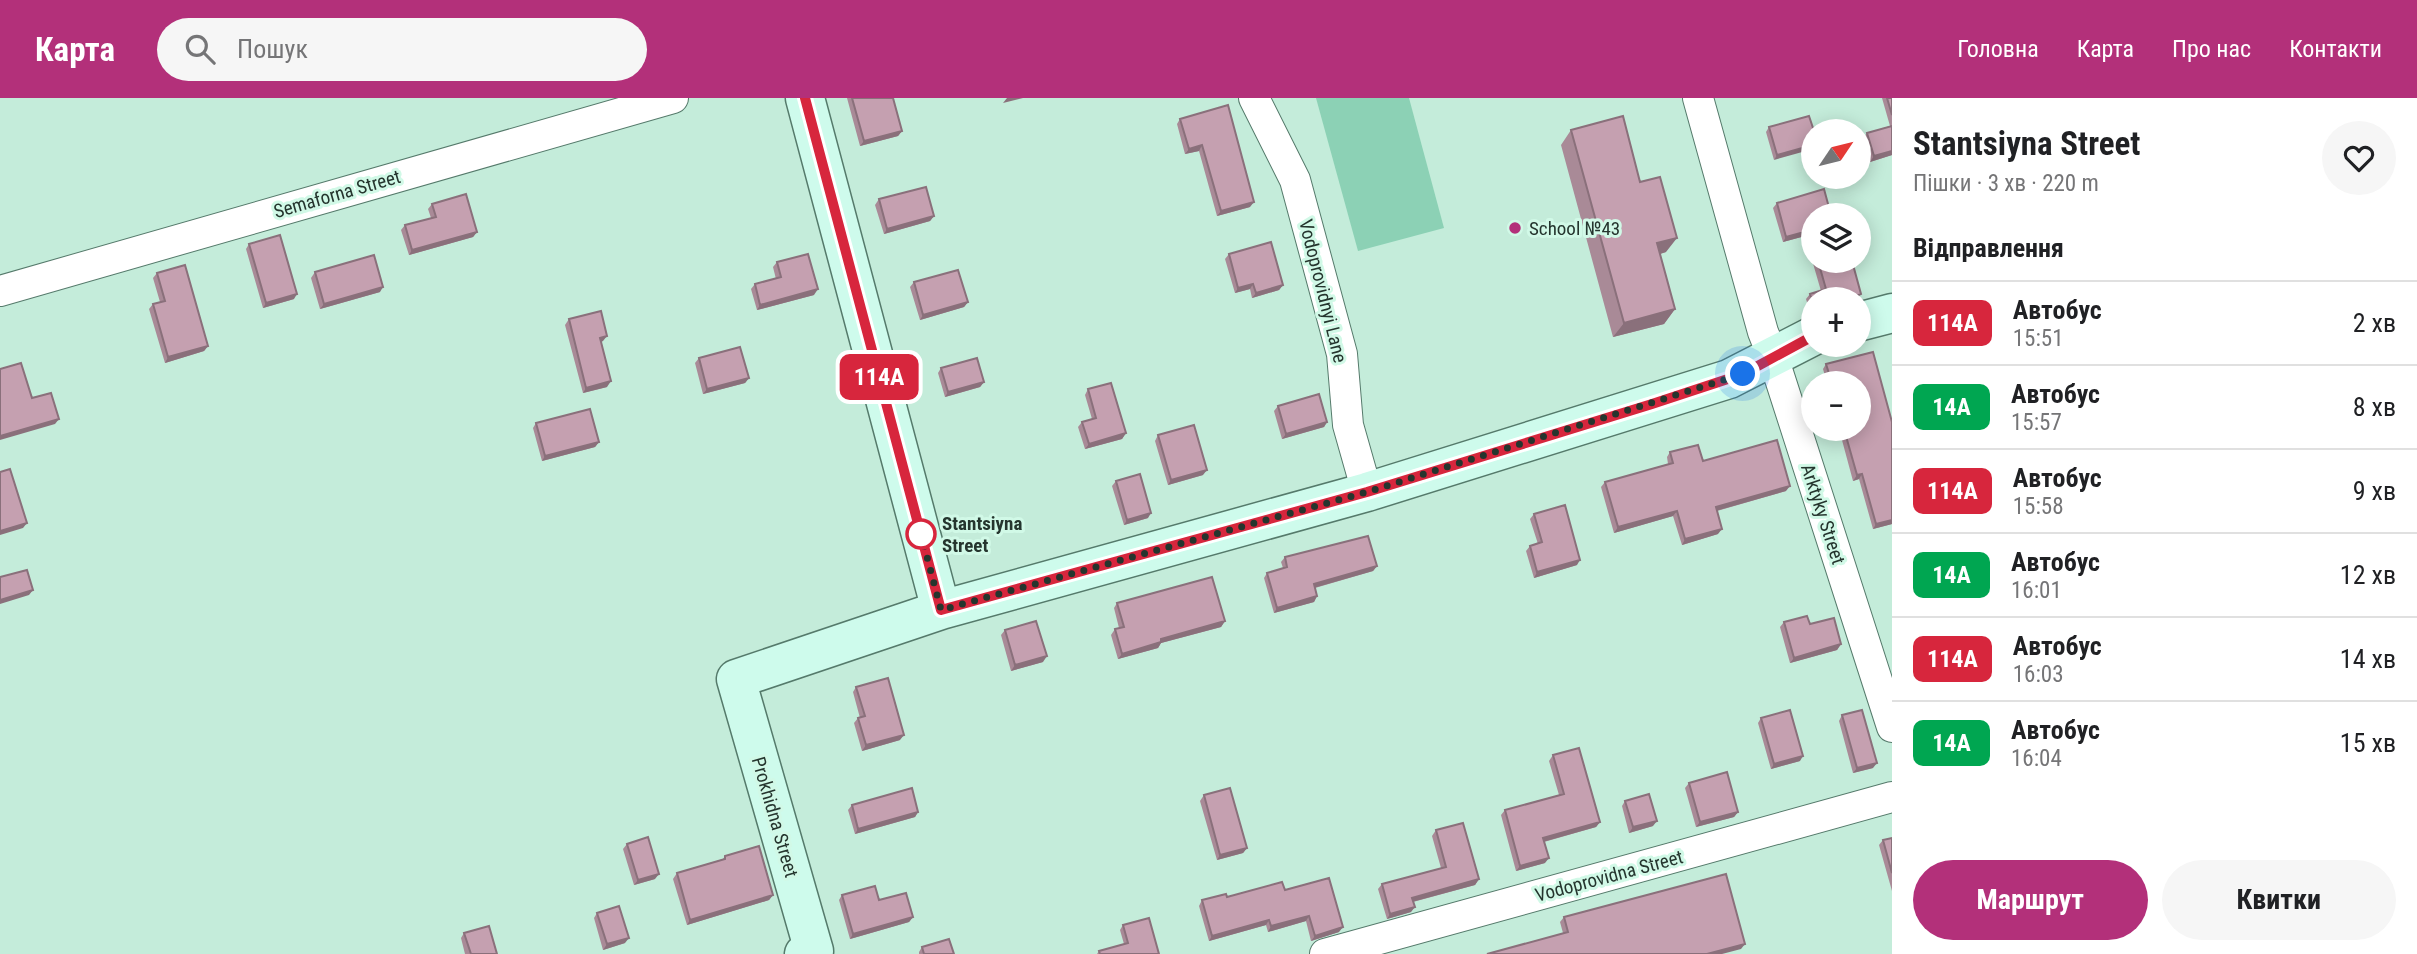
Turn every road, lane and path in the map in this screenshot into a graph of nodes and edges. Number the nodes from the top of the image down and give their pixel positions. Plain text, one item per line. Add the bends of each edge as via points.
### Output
1 (673, 98) edge
2 (805, 98) edge
3 (1254, 98) edge
4 (1698, 98) edge
5 (0, 291) edge
6 (1892, 313) edge
7 (1871, 319) edge
8 (1801, 342) edge
9 (1773, 357) junction
10 (1367, 492) junction
11 (941, 610) junction
12 (1892, 727) edge
13 (1892, 797) edge
14 (811, 953) edge
15 (1325, 954) edge

1 - 5 street, Semaforna Street
2 - 11 street
3 - 10 street, Vodoprovidnyi Lane via 1295,180 1342,354 1348,425
4 - 9 street, Arktyky Street
6 - 7 street
8 - 9 street
9 - 10 street via 1729,379
9 - 12 street, Arktyky Street
10 - 11 street
11 - 14 street, Prokhidna Street via 736,679
13 - 15 street, Vodoprovidna Street

